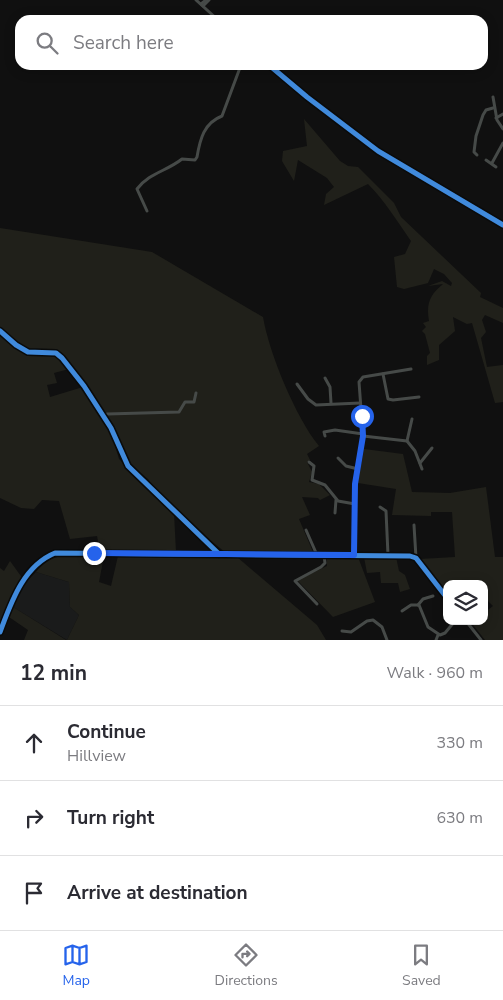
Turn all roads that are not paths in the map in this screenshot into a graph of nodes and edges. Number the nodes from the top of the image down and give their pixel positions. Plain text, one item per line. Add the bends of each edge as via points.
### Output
1 (196, 0) edge
2 (208, 0) edge
3 (202, 5) junction
4 (213, 15) edge
5 (239, 70) edge
6 (275, 70) edge
7 (493, 96) dead end
8 (493, 108) junction
9 (503, 114) edge
10 (496, 118) junction
11 (503, 129) edge
12 (503, 143) edge
13 (477, 155) dead end
14 (486, 160) dead end
15 (492, 163) junction
16 (496, 167) dead end
17 (147, 211) dead end
18 (503, 225) edge
19 (0, 331) edge
20 (411, 369) dead end
21 (383, 374) junction
22 (325, 378) dead end
23 (298, 384) dead end
24 (196, 393) dead end
25 (419, 397) dead end
26 (332, 403) junction
27 (360, 404) junction
28 (103, 416) junction
29 (412, 419) dead end
30 (363, 435) junction
31 (325, 436) dead end
32 (407, 441) junction
33 (432, 448) dead end
34 (338, 457) dead end
35 (310, 462) dead end
36 (420, 463) junction
37 (358, 469) junction
38 (422, 469) dead end
39 (336, 500) junction
40 (355, 504) junction
41 (380, 507) dead end
42 (335, 513) dead end
43 (414, 525) dead end
44 (306, 530) dead end
45 (219, 554) junction
46 (317, 555) junction
47 (324, 555) junction
48 (354, 555) junction
49 (388, 555) junction
50 (416, 558) junction
51 (443, 593) edge
52 (433, 596) dead end
53 (316, 604) dead end
54 (418, 605) junction
55 (402, 611) dead end
56 (452, 625) edge
57 (469, 625) edge
58 (342, 631) dead end
59 (0, 632) edge
60 (438, 635) junction
61 (387, 640) edge
62 (436, 640) edge
63 (481, 640) edge

1 - 3 street
2 - 3 street
3 - 4 street
5 - 17 street via 222,116 210,121 198,144 198,157 195,160 182,159 148,176 137,189
6 - 18 street via 378,151
7 - 8 street
8 - 10 street
8 - 13 street via 483,115 474,145
9 - 10 street
10 - 11 street
12 - 15 street
14 - 15 street
15 - 16 street
19 - 28 street via 28,352 60,356
20 - 21 street
21 - 25 street via 388,399
21 - 27 street via 360,379
22 - 26 street
23 - 26 street via 313,403
24 - 28 street via 194,402 185,402 179,412
26 - 27 street
27 - 30 street
28 - 45 street via 128,466
29 - 32 street
30 - 31 street via 332,430 324,432
30 - 32 street
30 - 37 street
32 - 36 street
33 - 36 street
34 - 37 street via 346,466
35 - 39 street via 314,466 312,480 325,486
36 - 38 street
37 - 40 street
39 - 40 street
39 - 42 street
40 - 48 street
41 - 49 street via 386,511
43 - 50 street
44 - 46 street
45 - 46 street
45 - 59 street via 55,553 41,560 26,577
46 - 47 street
47 - 48 street
47 - 53 street via 325,564 295,581
48 - 49 street
49 - 50 street
50 - 51 street
52 - 54 street via 422,599
54 - 55 street
54 - 60 street via 428,627
56 - 60 street via 445,633
57 - 63 street
58 - 61 street via 351,632 373,620 382,627
60 - 62 street

